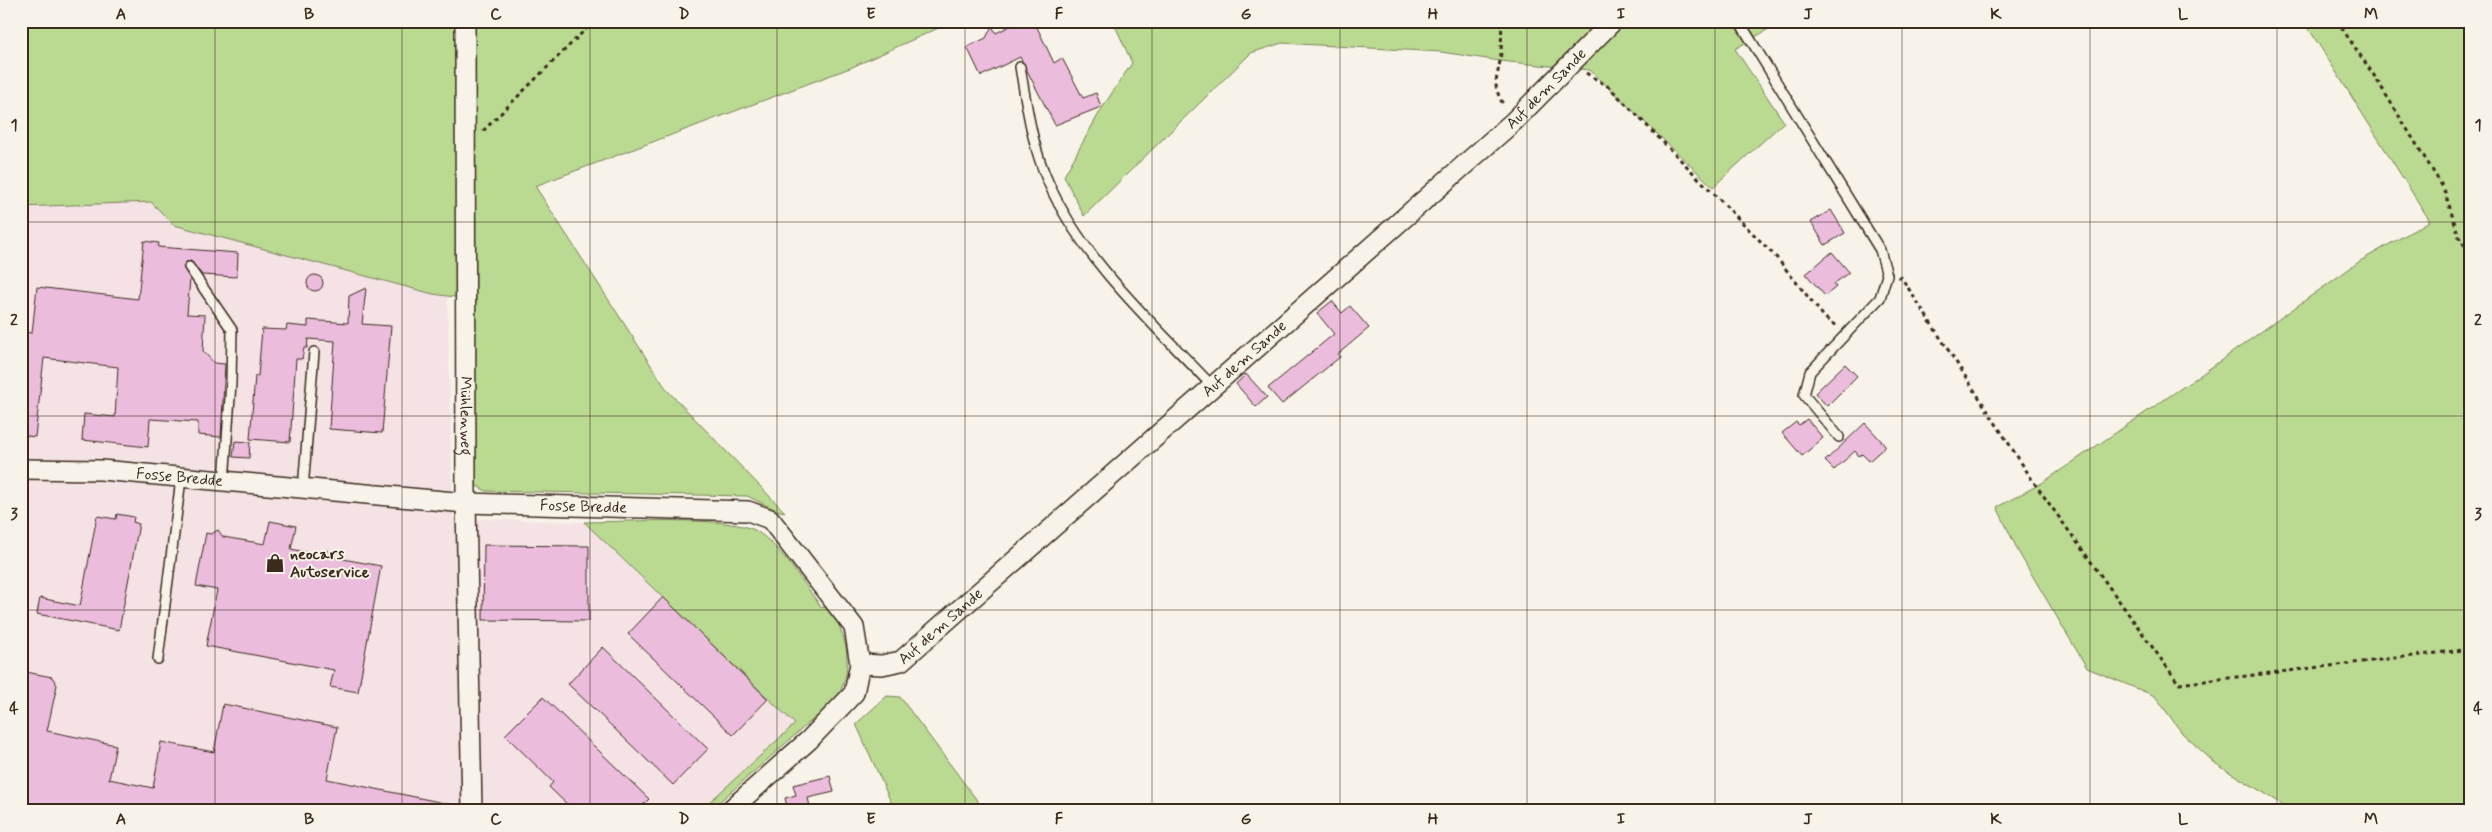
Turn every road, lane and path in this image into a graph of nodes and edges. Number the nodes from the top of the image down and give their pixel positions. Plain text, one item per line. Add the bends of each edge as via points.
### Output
1 (465, 21) edge
2 (594, 21) edge
3 (1502, 21) edge
4 (1612, 21) edge
5 (1739, 21) edge
6 (2337, 21) edge
7 (1571, 64) junction
8 (1020, 67) dead end
9 (1513, 122) junction
10 (465, 150) junction
11 (2471, 255) edge
12 (189, 267) dead end
13 (1887, 275) junction
14 (1846, 334) junction
15 (314, 352) dead end
16 (1213, 388) junction
17 (1839, 437) dead end
18 (21, 469) edge
19 (180, 479) junction
20 (224, 482) junction
21 (303, 489) junction
22 (466, 504) junction
23 (2471, 649) edge
24 (158, 659) dead end
25 (860, 664) junction
26 (472, 811) edge
27 (729, 811) edge

1 - 10 street, Mühlenweg
2 - 10 path
3 - 9 path via 1500,61 1495,77 1497,93
4 - 7 street, Auf dem Sande
5 - 13 lane via 1880,250
6 - 11 path via 2444,189 2459,236
7 - 9 street, Auf dem Sande
7 - 14 path via 1609,87 1776,257 1825,318
8 - 16 lane via 1032,137 1049,184 1072,228 1096,261
9 - 16 street, Auf dem Sande
10 - 22 street, Mühlenweg
12 - 20 lane via 232,330
13 - 14 lane via 1880,298
13 - 23 path via 1901,277 2035,484 2180,684
14 - 17 lane via 1810,372 1804,395
15 - 21 lane
16 - 25 street, Auf dem Sande via 901,661 882,665
18 - 19 street, Fosse Bredde via 100,470
19 - 20 street, Fosse Bredde
19 - 24 lane
20 - 21 street, Fosse Bredde
21 - 22 street, Fosse Bredde
22 - 25 street, Fosse Bredde via 748,511 770,519 854,627
22 - 26 street, Mühlenweg
25 - 27 street, Fosse Bredde via 854,693 810,740

